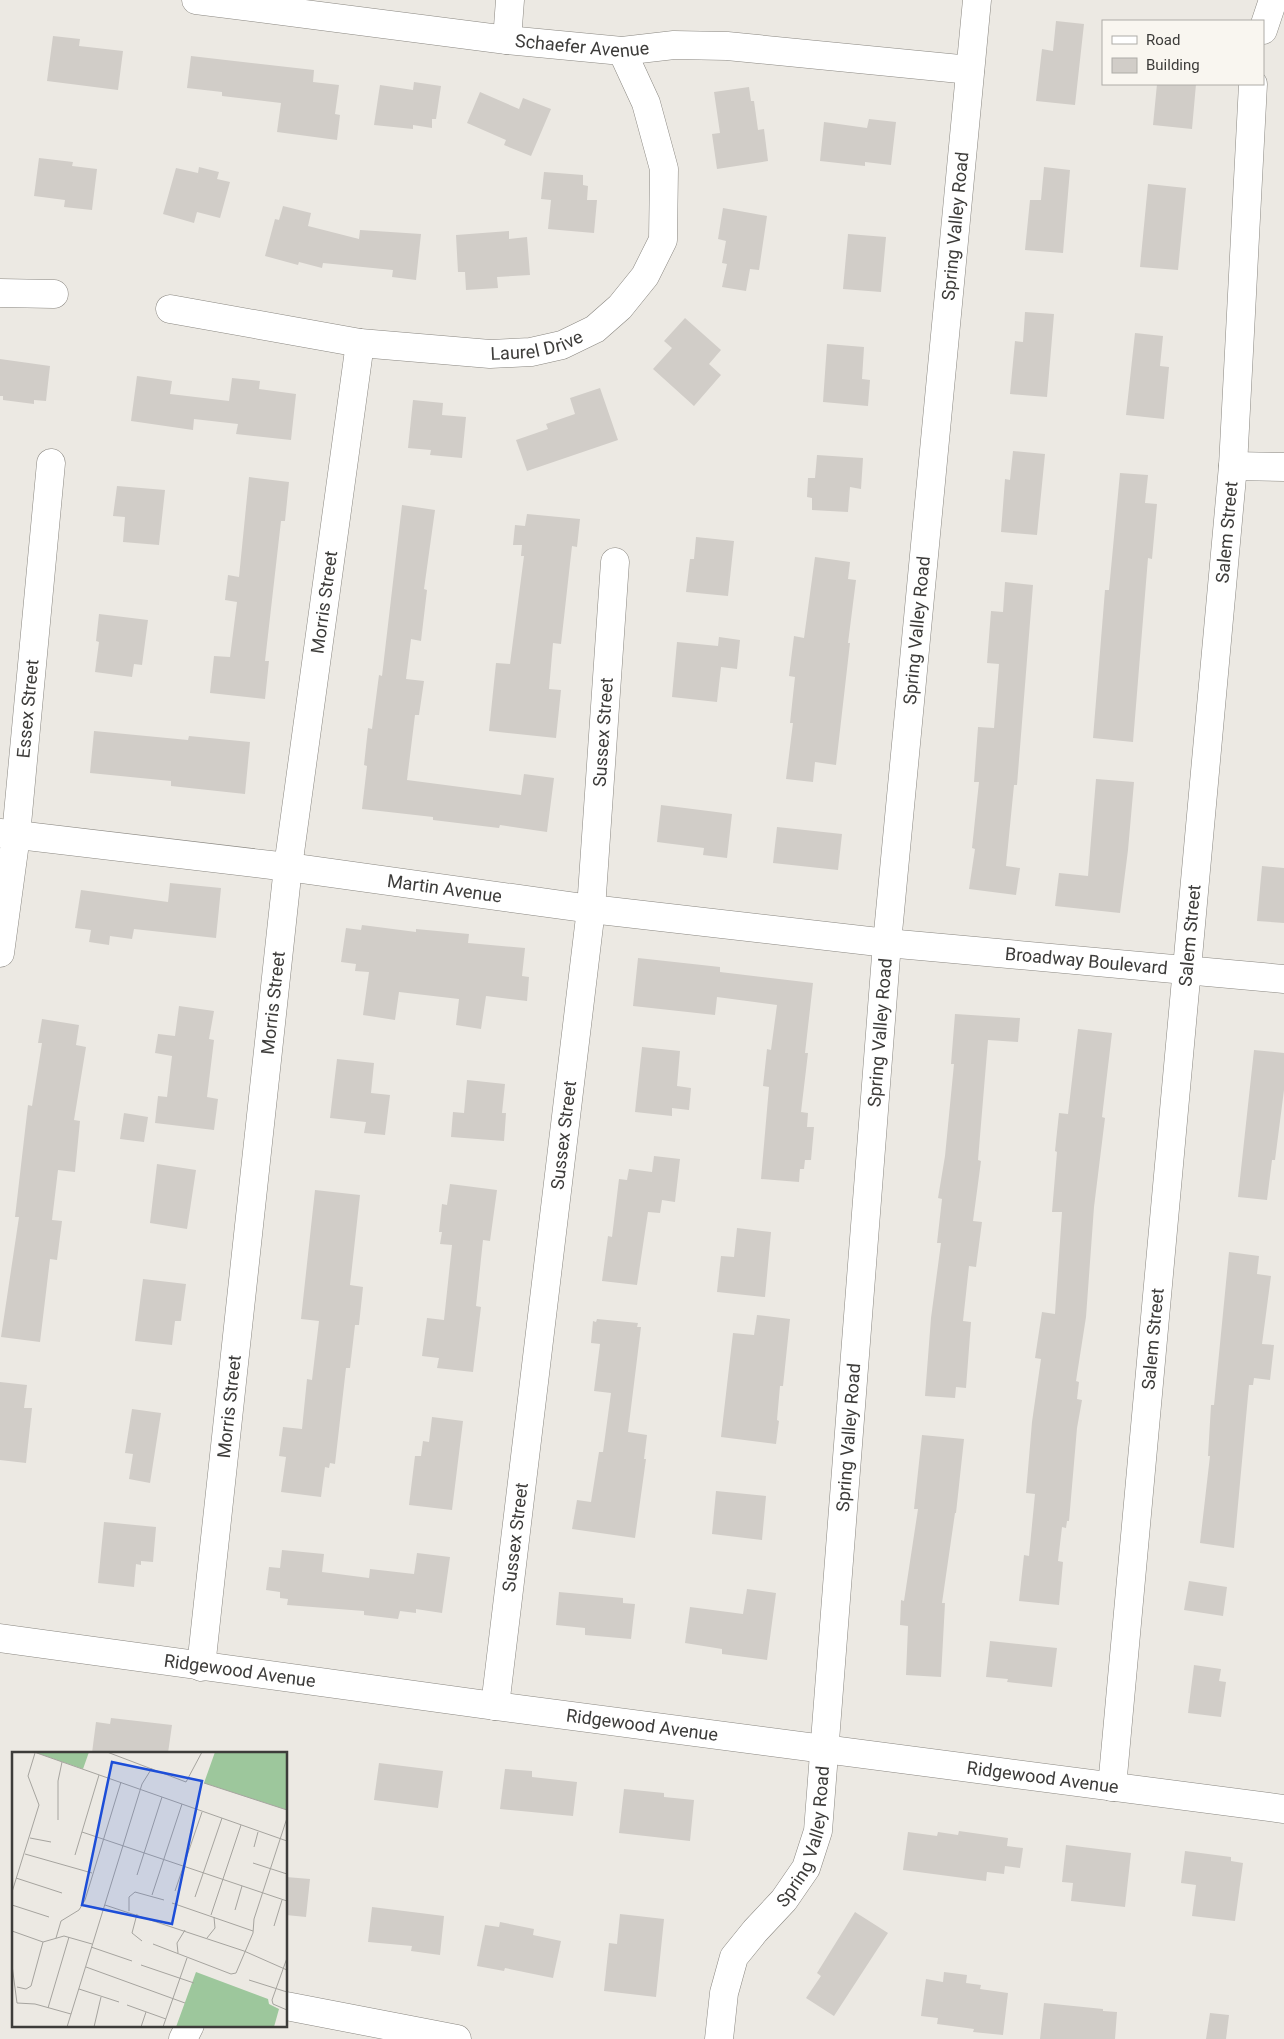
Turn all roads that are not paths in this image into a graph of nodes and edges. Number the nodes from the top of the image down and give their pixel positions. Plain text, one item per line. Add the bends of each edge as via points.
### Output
1 (196, 0) edge
2 (510, 0) edge
3 (977, 0) edge
4 (1274, 0) edge
5 (1264, 27) edge
6 (507, 40) junction
7 (622, 51) junction
8 (970, 70) junction
9 (1253, 85) edge
10 (0, 293) edge
11 (54, 294) dead end
12 (170, 309) dead end
13 (360, 343) junction
14 (51, 463) dead end
15 (1233, 466) junction
16 (1284, 467) edge
17 (615, 562) dead end
18 (8, 834) edge
19 (288, 867) junction
20 (591, 908) junction
21 (887, 943) junction
22 (0, 953) edge
23 (1188, 971) junction
24 (1284, 979) edge
25 (0, 1638) edge
26 (201, 1667) junction
27 (495, 1706) junction
28 (823, 1748) junction
29 (1112, 1787) junction
30 (1284, 1810) edge
31 (288, 2006) edge
32 (189, 2026) edge
33 (182, 2039) edge
34 (457, 2039) edge
35 (719, 2039) edge

1 - 6 street, Schaefer Avenue
2 - 6 street
3 - 8 street, Spring Valley Road
4 - 5 street
6 - 7 street, Schaefer Avenue
7 - 8 street, Schaefer Avenue via 674,45 727,46
7 - 13 street, Laurel Drive via 646,103 656,136 664,169 665,203 663,240 645,276 620,307 595,329 562,345 531,352 490,354
8 - 21 street, Spring Valley Road
9 - 15 street, Salem Street
10 - 11 street
12 - 13 street, Laurel Drive
13 - 19 street, Morris Street
14 - 18 street, Essex Street
15 - 16 street
15 - 23 street, Salem Street
17 - 20 street, Sussex Street
18 - 19 street, Martin Avenue
18 - 22 street, Essex Street
19 - 20 street, Martin Avenue
19 - 26 street, Morris Street
20 - 21 street, Martin Avenue
20 - 27 street, Sussex Street
21 - 23 street, Broadway Boulevard
21 - 28 street, Spring Valley Road
23 - 24 street, Broadway Boulevard
23 - 29 street, Salem Street
25 - 26 street, Ridgewood Avenue
26 - 27 street, Ridgewood Avenue
27 - 28 street, Ridgewood Avenue
28 - 29 street, Ridgewood Avenue
28 - 35 street, Spring Valley Road via 818,1831 806,1868 784,1900 734,1957 724,1993
29 - 30 street, Ridgewood Avenue
31 - 34 street
32 - 33 street

